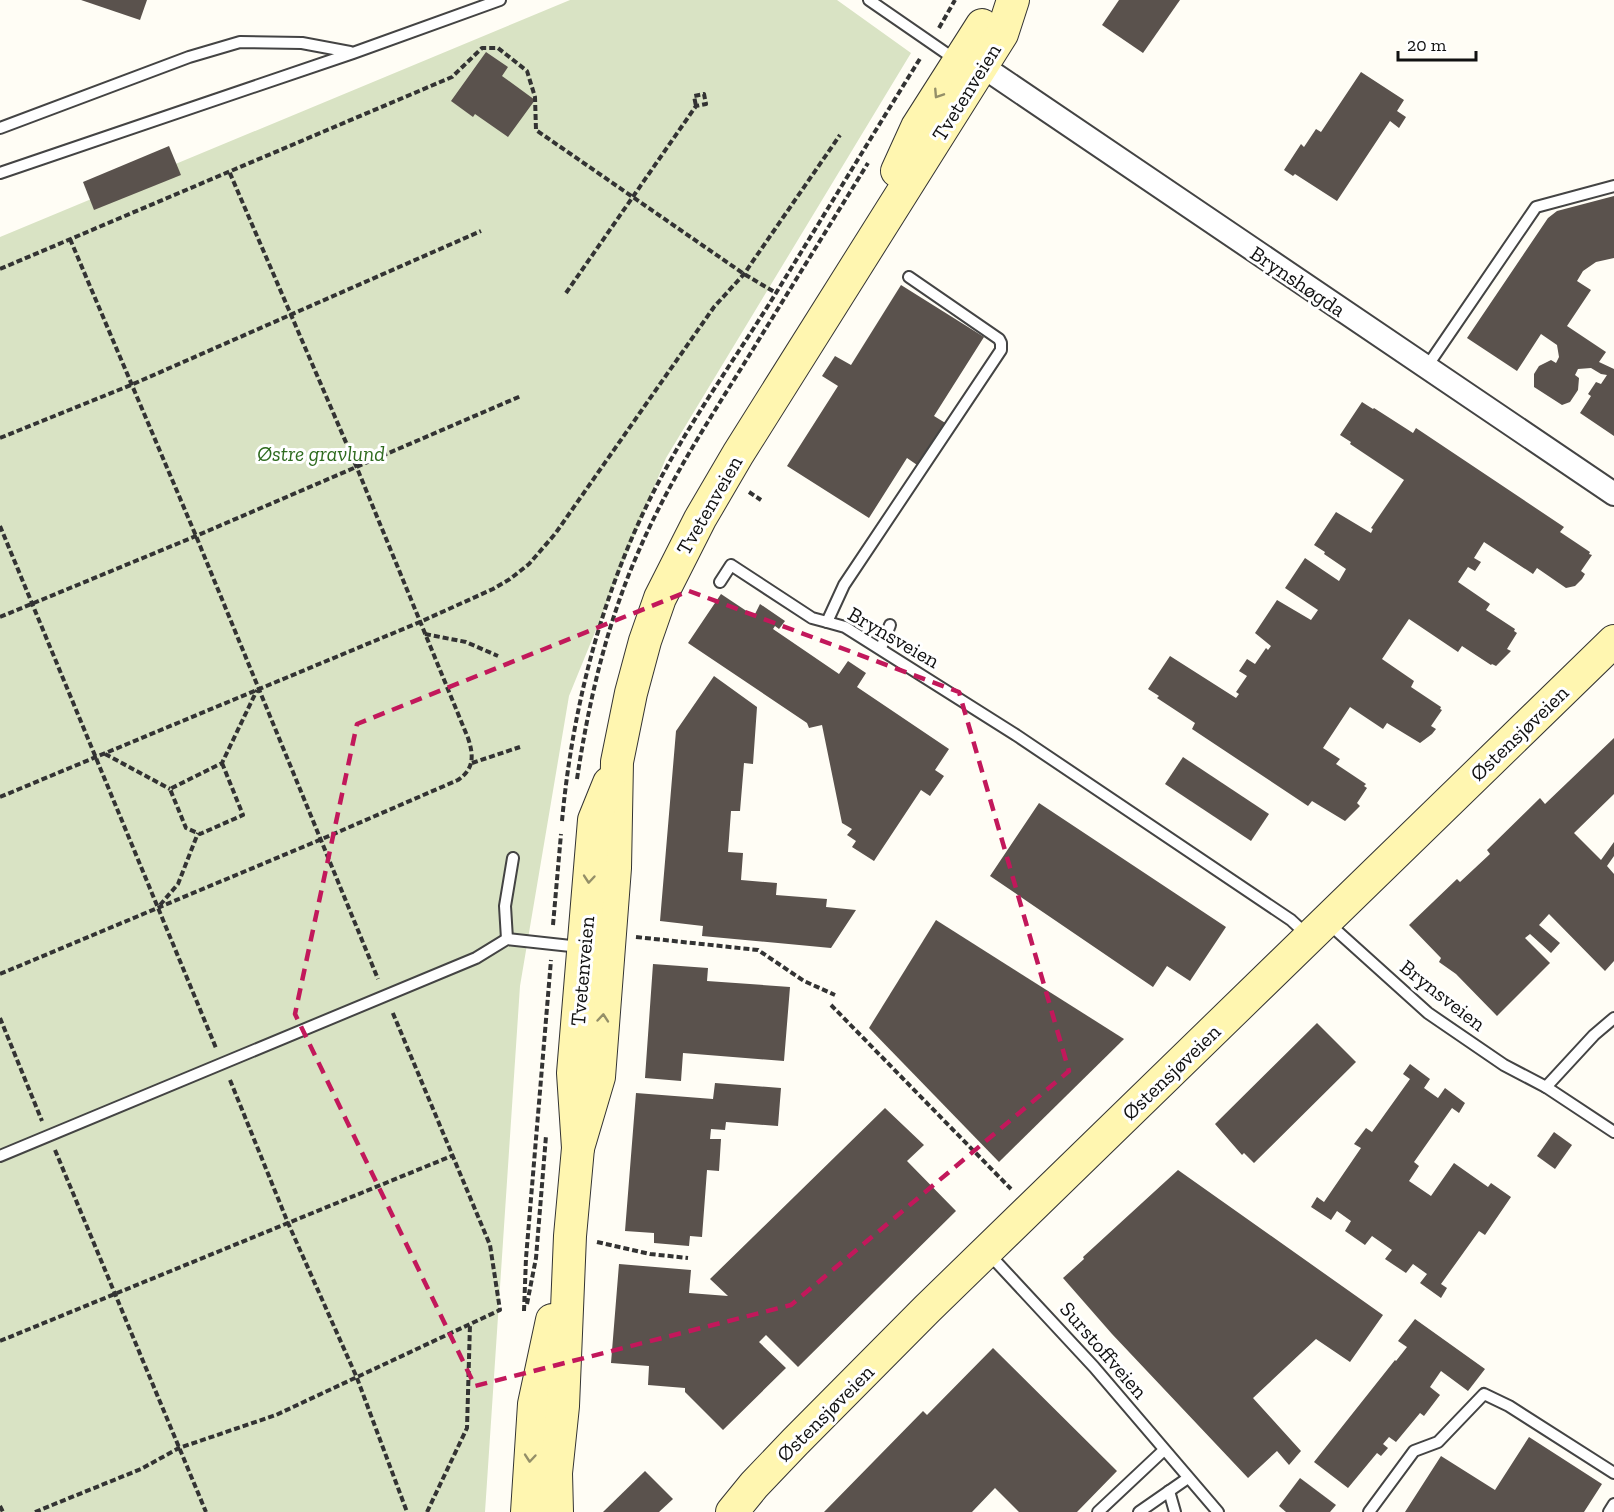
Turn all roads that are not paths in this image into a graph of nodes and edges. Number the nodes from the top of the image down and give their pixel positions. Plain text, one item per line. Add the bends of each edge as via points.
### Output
1 (500, 0) edge
2 (869, 0) edge
3 (1006, 0) edge
4 (1012, 0) edge
5 (353, 53) junction
6 (971, 64) junction
7 (0, 128) edge
8 (0, 173) edge
9 (1614, 186) edge
10 (909, 277) dead end
11 (1426, 368) junction
12 (1614, 494) edge
13 (720, 582) dead end
14 (826, 622) junction
15 (891, 625) dead end
16 (1614, 641) edge
17 (880, 648) junction
18 (617, 762) junction
19 (513, 858) dead end
20 (1317, 929) junction
21 (507, 939) junction
22 (584, 947) junction
23 (1614, 1018) edge
24 (1546, 1087) junction
25 (1614, 1132) edge
26 (578, 1148) junction
27 (0, 1156) edge
28 (583, 1239) junction
29 (987, 1251) junction
30 (1164, 1450) junction
31 (1614, 1473) edge
32 (1188, 1478) junction
33 (1169, 1491) junction
34 (1614, 1504) edge
35 (731, 1511) edge
36 (526, 1512) edge
37 (557, 1512) edge
38 (1098, 1512) edge
39 (1138, 1512) edge
40 (1175, 1512) edge
41 (1218, 1512) edge
42 (1369, 1512) edge
43 (1609, 1512) edge

1 - 5 lane
2 - 6 lane
3 - 6 main road, Tvetenveien via 984,24
4 - 6 main road, Tvetenveien via 1002,34
5 - 7 lane via 302,43 240,42 189,57
5 - 8 lane
6 - 11 street, Brynshøgda
6 - 18 main road, Tvetenveien via 917,127 853,271 738,454 680,557 645,641
9 - 11 lane via 1536,207
10 - 14 lane, Brynsveien via 999,339 1001,350 844,585
11 - 12 street, Brynshøgda
13 - 14 lane via 731,565 812,618
14 - 17 lane, Brynsveien via 845,627
15 - 17 lane
16 - 20 main road, Østensjøveien
17 - 20 lane, Brynsveien via 1291,920
18 -> 22 main road, Tvetenveien via 594,820
26 -> 18 main road, Tvetenveien via 598,1077 615,868
19 - 21 lane via 505,906
20 - 24 lane, Brynsveien via 1428,1013 1504,1065
20 - 29 main road, Østensjøveien
21 - 22 lane
21 - 27 lane via 476,958
22 - 26 main road, Tvetenveien via 573,1073
23 - 24 lane
24 - 25 lane, Brynsveien
26 - 28 main road, Tvetenveien
28 -> 36 main road, Tvetenveien via 534,1404
28 - 37 main road, Tvetenveien via 556,1473
29 - 30 lane, Surstoffveien
29 - 35 main road, Østensjøveien
30 - 32 lane, Surstoffveien
30 - 38 lane
31 - 42 lane via 1484,1394 1438,1442 1414,1451
32 - 33 lane
32 - 41 lane, Surstoffveien
33 - 39 lane
33 - 40 lane
34 - 43 lane

